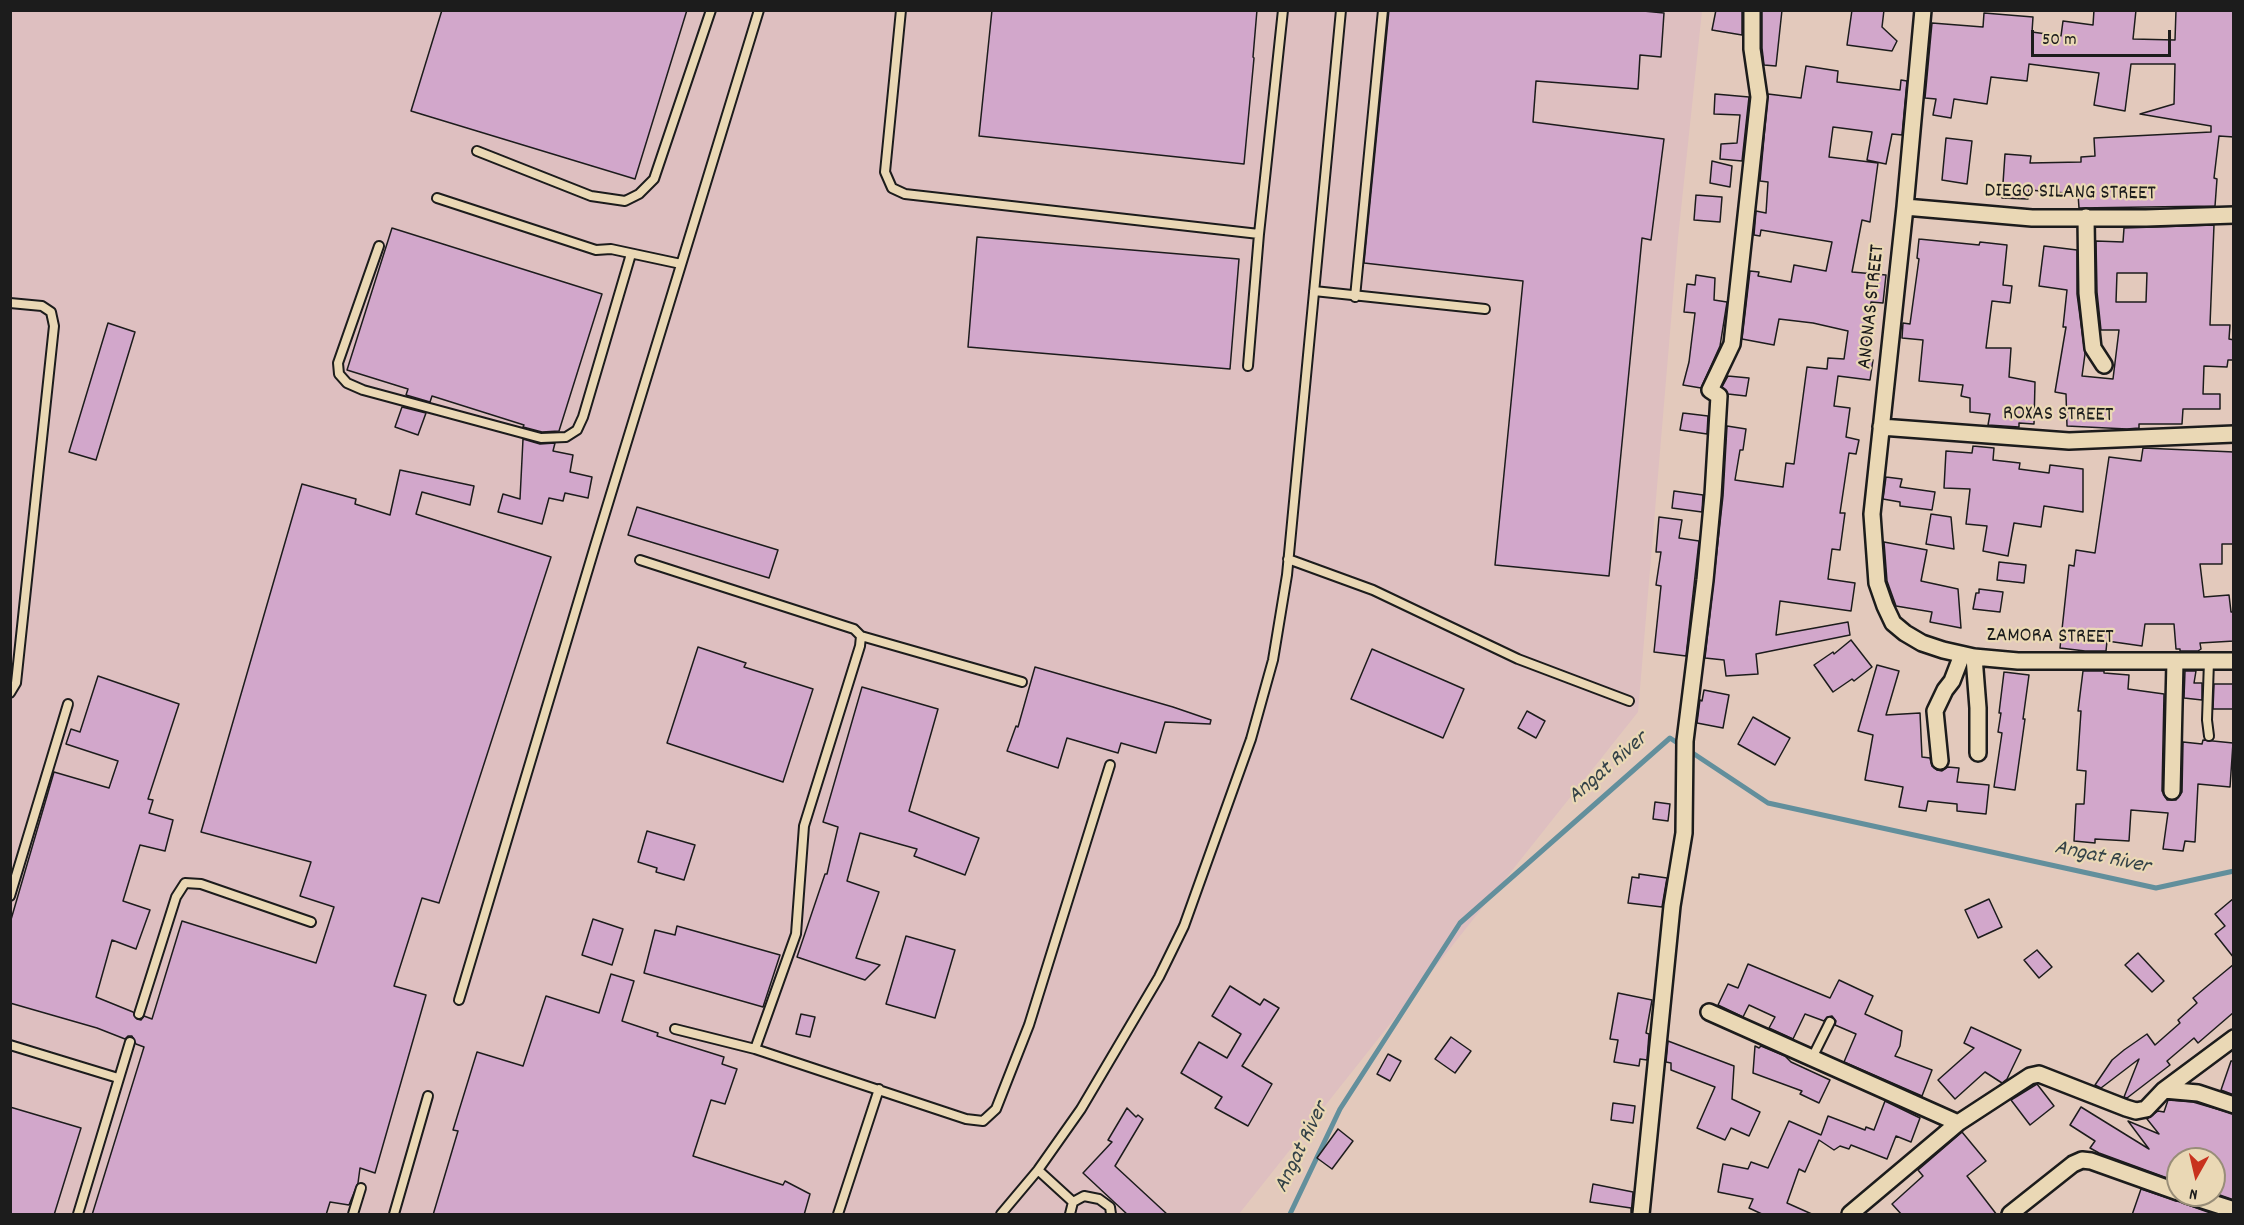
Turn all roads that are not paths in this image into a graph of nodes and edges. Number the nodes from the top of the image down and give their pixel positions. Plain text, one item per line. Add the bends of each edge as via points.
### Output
1 (711, 10) edge
2 (759, 10) edge
3 (901, 10) edge
4 (1283, 10) edge
5 (1341, 10) edge
6 (1383, 10) edge
7 (1752, 10) edge
8 (1923, 10) edge
9 (477, 151) dead end
10 (437, 198) dead end
11 (1905, 207) junction
12 (2234, 215) edge
13 (2086, 217) junction
14 (1259, 234) junction
15 (379, 246) dead end
16 (631, 254) junction
17 (681, 264) junction
18 (1314, 291) junction
19 (1356, 297) junction
20 (10, 303) edge
21 (1485, 309) dead end
22 (2104, 365) dead end
23 (1248, 366) dead end
24 (1881, 427) junction
25 (2234, 434) edge
26 (1288, 559) junction
27 (640, 560) dead end
28 (1884, 606) joint
29 (861, 636) junction
30 (1968, 656) junction
31 (2175, 661) junction
32 (2234, 661) edge
33 (2209, 662) junction
34 (1022, 682) dead end
35 (10, 693) edge
36 (1629, 701) dead end
37 (68, 704) dead end
38 (2209, 736) dead end
39 (1978, 753) dead end
40 (1940, 761) dead end
41 (1110, 765) dead end
42 (2172, 791) dead end
43 (10, 896) edge
44 (311, 922) dead end
45 (459, 1000) dead end
46 (1709, 1012) dead end
47 (139, 1014) dead end
48 (1830, 1022) dead end
49 (675, 1029) dead end
50 (2234, 1038) edge
51 (130, 1042) dead end
52 (10, 1045) edge
53 (755, 1049) junction
54 (1812, 1058) junction
55 (118, 1078) junction
56 (879, 1089) junction
57 (2164, 1090) junction
58 (428, 1096) dead end
59 (2234, 1105) edge
60 (1958, 1123) junction
61 (1038, 1170) junction
62 (361, 1188) dead end
63 (2166, 1188) edge
64 (1073, 1202) junction
65 (78, 1215) edge
66 (353, 1215) edge
67 (394, 1215) edge
68 (838, 1215) edge
69 (1001, 1215) edge
70 (1070, 1215) edge
71 (1111, 1215) edge
72 (1641, 1215) edge
73 (1850, 1215) edge
74 (2010, 1215) edge

1 - 9 lane via 654,179 639,194 625,201 591,196
2 - 17 lane
3 - 14 lane via 885,172 892,188 905,194
4 - 14 lane
5 - 18 lane
6 - 19 lane
7 - 72 street via 1752,49 1759,97 1731,344 1710,390 1719,396 1713,495 1685,741 1684,833 1672,906
8 - 11 street, ANONAS STREET
10 - 16 lane via 596,250
11 - 13 street, DIEGO SILANG STREET via 2032,218
11 - 24 street, ANONAS STREET
12 - 13 street, DIEGO SILANG STREET
13 - 22 street via 2087,293 2093,348
14 - 23 lane
15 - 16 lane via 338,363 339,374 347,383 363,390 541,438 566,437 577,430
16 - 17 lane
17 - 45 lane
18 - 19 lane
18 - 26 lane
19 - 21 lane
20 - 35 lane via 42,306 51,312 54,326 16,683
24 - 25 street, ROXAS STREET via 2069,441
24 - 28 street, ANONAS STREET via 1872,514 1877,583
26 - 36 lane via 1373,590 1518,659
26 - 61 lane via 1273,660 1251,739 1184,926 1159,977 1086,1101
27 - 29 lane via 854,629
28 - 30 street, ZAMORA STREET via 1893,623 1905,633 1922,643
29 - 34 lane
29 - 53 lane via 804,826 796,934
30 - 31 street, ZAMORA STREET via 2018,661
30 - 39 street via 1978,708
30 - 40 street via 1935,711
31 - 33 street, ZAMORA STREET
31 - 42 street
32 - 33 street, ZAMORA STREET
33 - 38 lane
37 - 43 lane
41 - 56 lane via 1029,1025 996,1109 983,1121 966,1119
44 - 47 lane via 201,884 185,883 176,897
46 - 54 street
48 - 54 lane
49 - 53 lane
50 - 57 street
51 - 55 lane
52 - 55 lane
53 - 56 lane
54 - 60 street
55 - 65 lane
56 - 68 lane
57 - 59 street via 2199,1093
57 - 60 street via 2146,1110 2136,1111 2039,1074 2020,1081
58 - 67 lane
60 - 73 street
61 - 64 lane
61 - 69 lane
62 - 66 lane
63 - 74 street via 2082,1160
64 - 70 lane
64 - 71 lane via 1084,1196 1099,1199 1110,1207

